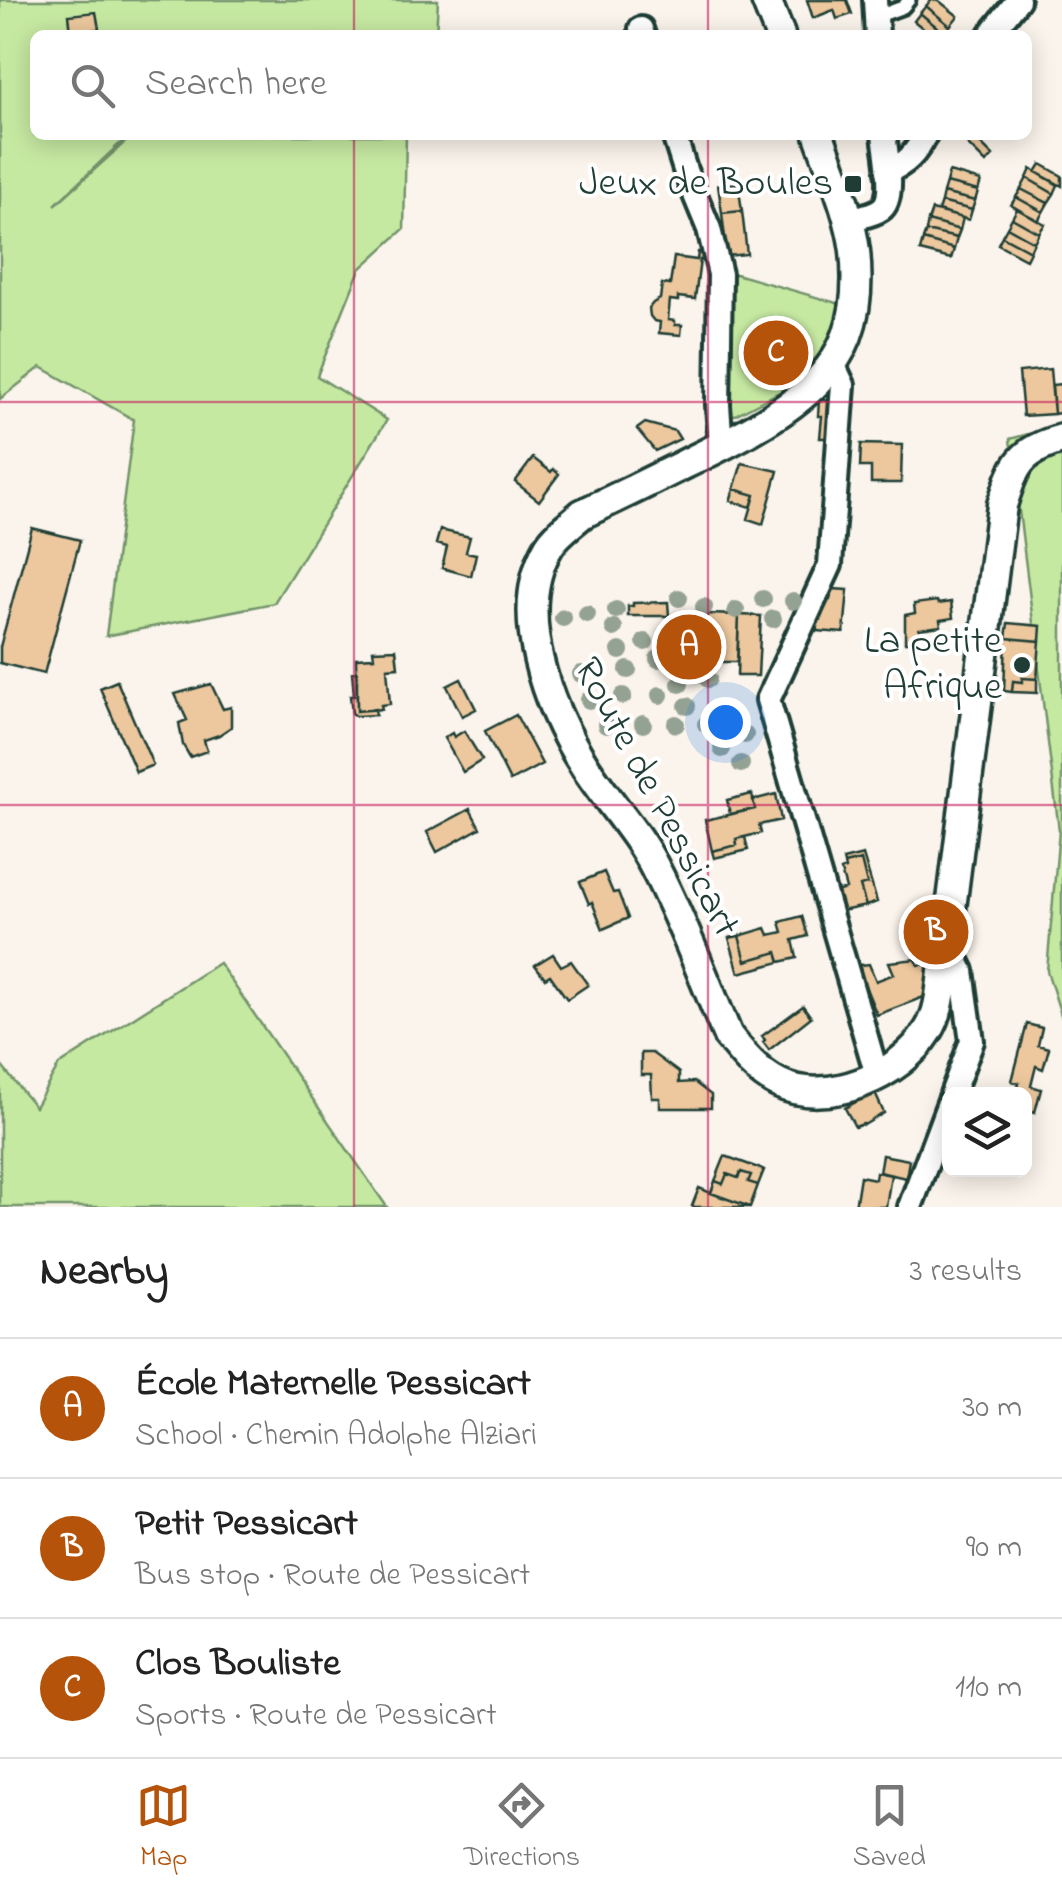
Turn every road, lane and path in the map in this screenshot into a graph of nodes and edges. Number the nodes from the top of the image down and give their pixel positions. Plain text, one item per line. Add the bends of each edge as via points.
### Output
1 (766, 0) edge
2 (909, 0) edge
3 (1018, 0) edge
4 (876, 17) edge
5 (778, 30) edge
6 (994, 30) edge
7 (676, 140) edge
8 (820, 140) edge
9 (885, 140) edge
10 (922, 140) edge
11 (888, 172) junction
12 (848, 220) junction
13 (833, 364) junction
14 (1062, 439) edge
15 (721, 446) junction
16 (945, 956) junction
17 (877, 1075) junction
18 (955, 1087) edge
19 (942, 1121) edge
20 (910, 1207) edge

1 - 5 street
2 - 4 lane
3 - 6 street
7 - 15 street via 720,274
8 - 12 street, Route de Pessicart
9 - 11 street
10 - 11 street via 902,166
11 - 12 street via 886,204
12 - 13 street, Route de Pessicart via 856,309
13 - 15 street, Route de Pessicart via 780,413
13 - 17 street via 843,386 830,565 768,700
14 - 16 street, Route de Pessicart via 1022,458 1002,505
15 - 17 street, Route de Pessicart via 582,514 551,542 534,606 538,660 574,748 656,869 728,1036 744,1058 802,1092
16 - 17 street, Route de Pessicart via 931,1028
16 - 18 street via 956,959 962,971 972,1041
19 - 20 street

